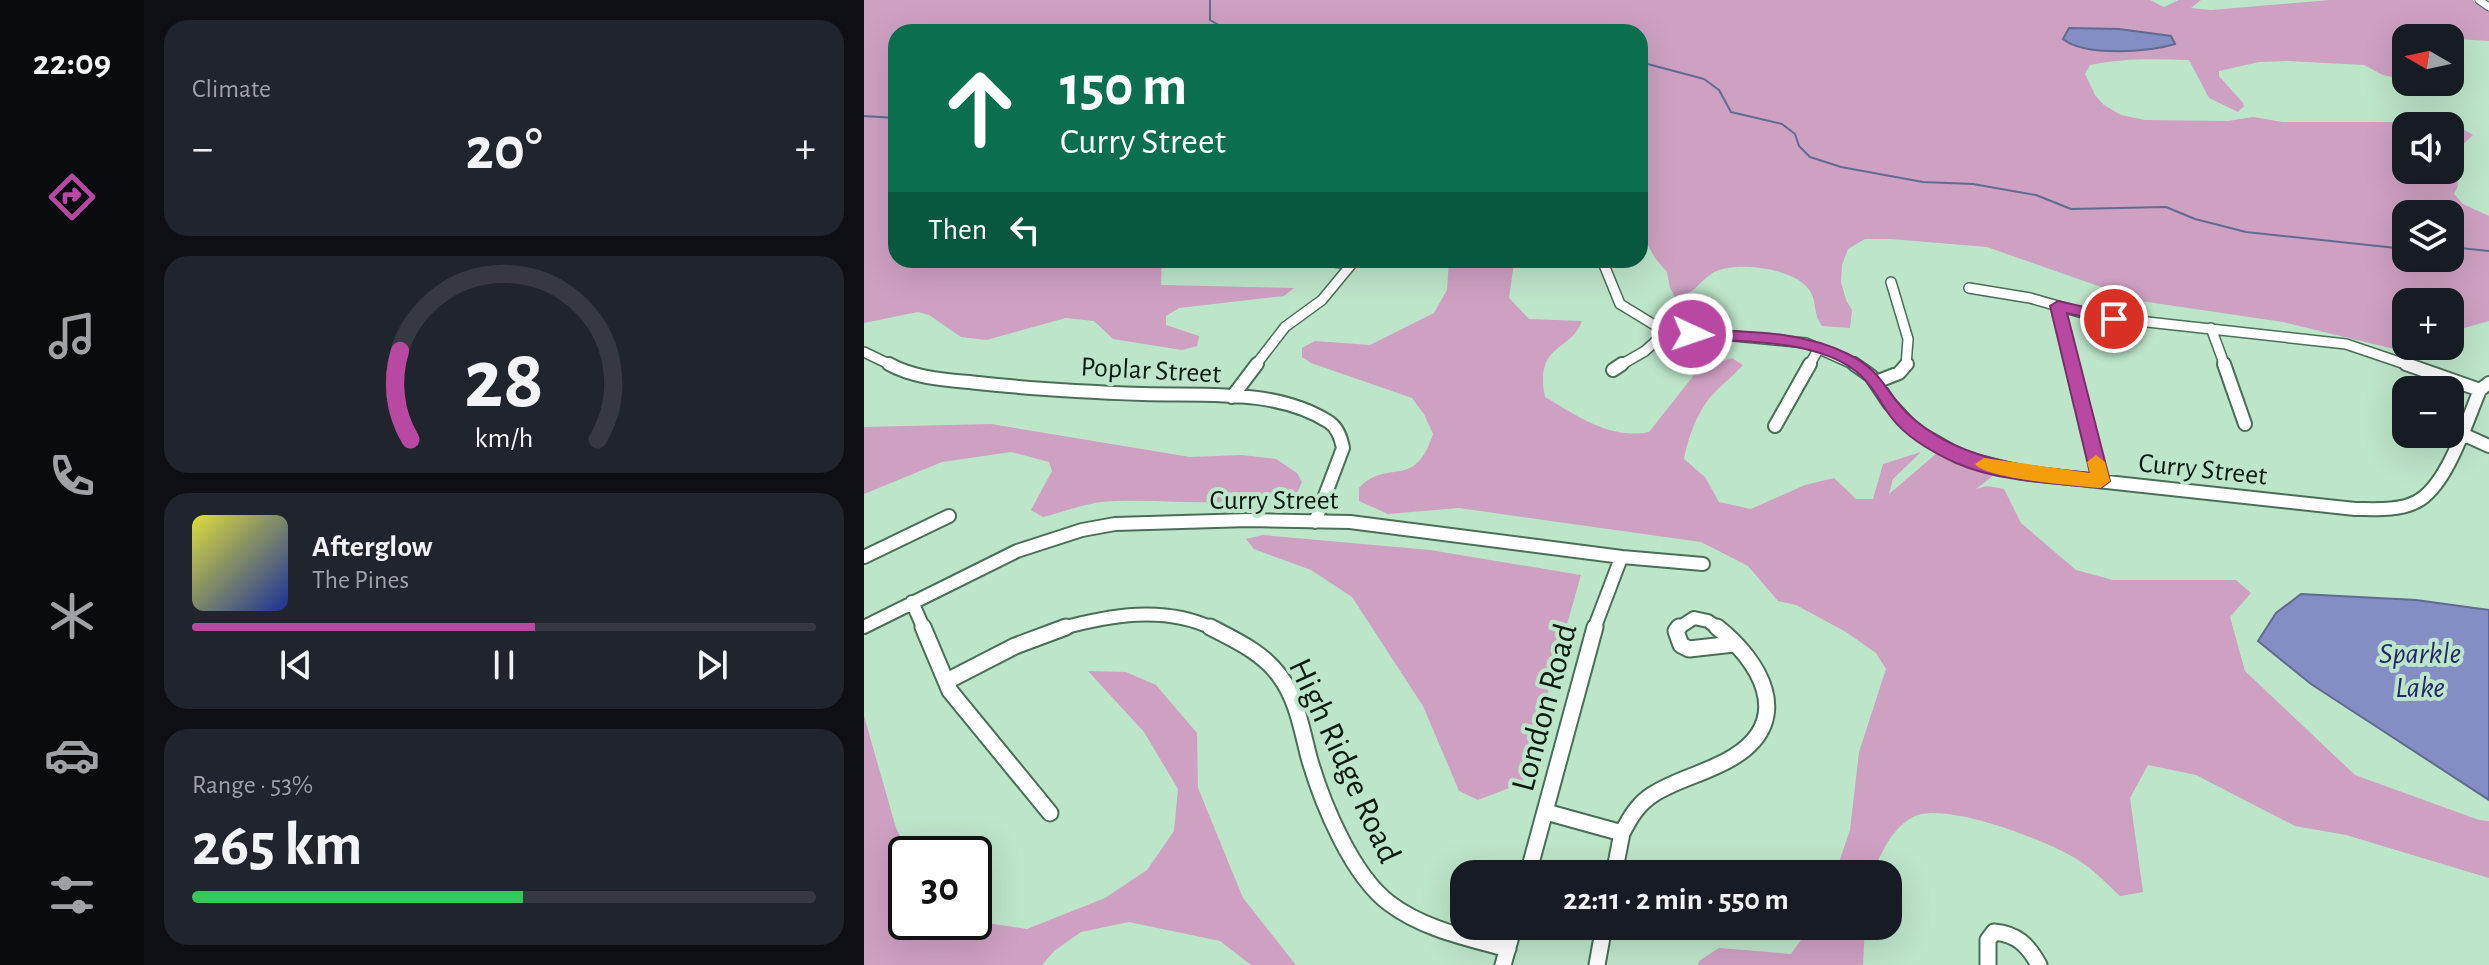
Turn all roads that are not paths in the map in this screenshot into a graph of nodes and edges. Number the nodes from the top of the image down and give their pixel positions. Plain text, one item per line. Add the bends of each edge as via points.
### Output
1 (2479, 0) edge
2 (2489, 7) edge
3 (1348, 268) edge
4 (1605, 268) edge
5 (1891, 282) dead end
6 (1969, 288) dead end
7 (2058, 306) junction
8 (2211, 328) junction
9 (1667, 331) junction
10 (1819, 348) junction
11 (864, 352) edge
12 (1613, 370) dead end
13 (1876, 382) junction
14 (2485, 387) edge
15 (1232, 397) junction
16 (2245, 424) dead end
17 (1775, 426) dead end
18 (2464, 426) edge
19 (2464, 435) edge
20 (2489, 446) edge
21 (2453, 448) edge
22 (2101, 481) junction
23 (949, 516) dead end
24 (1315, 522) junction
25 (864, 557) edge
26 (1621, 558) junction
27 (1703, 564) dead end
28 (912, 602) junction
29 (864, 627) edge
30 (1734, 644) dead end
31 (947, 681) junction
32 (1546, 812) junction
33 (1050, 813) dead end
34 (1622, 833) junction
35 (1532, 860) edge
36 (1617, 860) edge
37 (1601, 940) edge
38 (1506, 957) edge
39 (1597, 965) edge
40 (1988, 965) edge
41 (2039, 965) edge

1 - 2 street
3 - 15 street via 1322,300 1285,327
4 - 9 street via 1620,304
5 - 13 street via 1910,359 1897,374
6 - 7 street
7 - 8 street via 2103,318
7 - 22 street
8 - 14 street via 2346,344
8 - 16 street
9 - 10 street, Curry Street via 1787,340
9 - 12 street
10 - 13 street, Curry Street via 1844,358
10 - 17 street
11 - 15 street, Poplar Street via 912,374
13 - 22 street, Curry Street via 1907,423 1963,458 2024,473
14 - 18 street, Curry Street
15 - 24 street, Poplar Street via 1298,410 1334,426 1343,448
19 - 20 street
21 - 22 street, Curry Street via 2420,500 2379,509
23 - 25 street
24 - 26 street, Curry Street via 1381,525
24 - 28 street, Curry Street via 1089,527 1028,546
26 - 27 street, Curry Street
26 - 32 street, London Road via 1591,638
28 - 29 street, Curry Street
28 - 31 street
30 - 34 street via 1754,661 1766,685 1767,714 1757,739 1738,756 1656,793 1635,810
31 - 33 street
31 - 38 street, High Ridge Road via 1036,635 1111,616 1195,621 1229,635 1271,662 1279,675 1294,702 1316,778 1374,890 1404,914
32 - 34 street
32 - 35 street, London Road
34 - 36 street
37 - 39 street
40 - 41 street via 1988,940 1994,932 2015,936 2030,947

